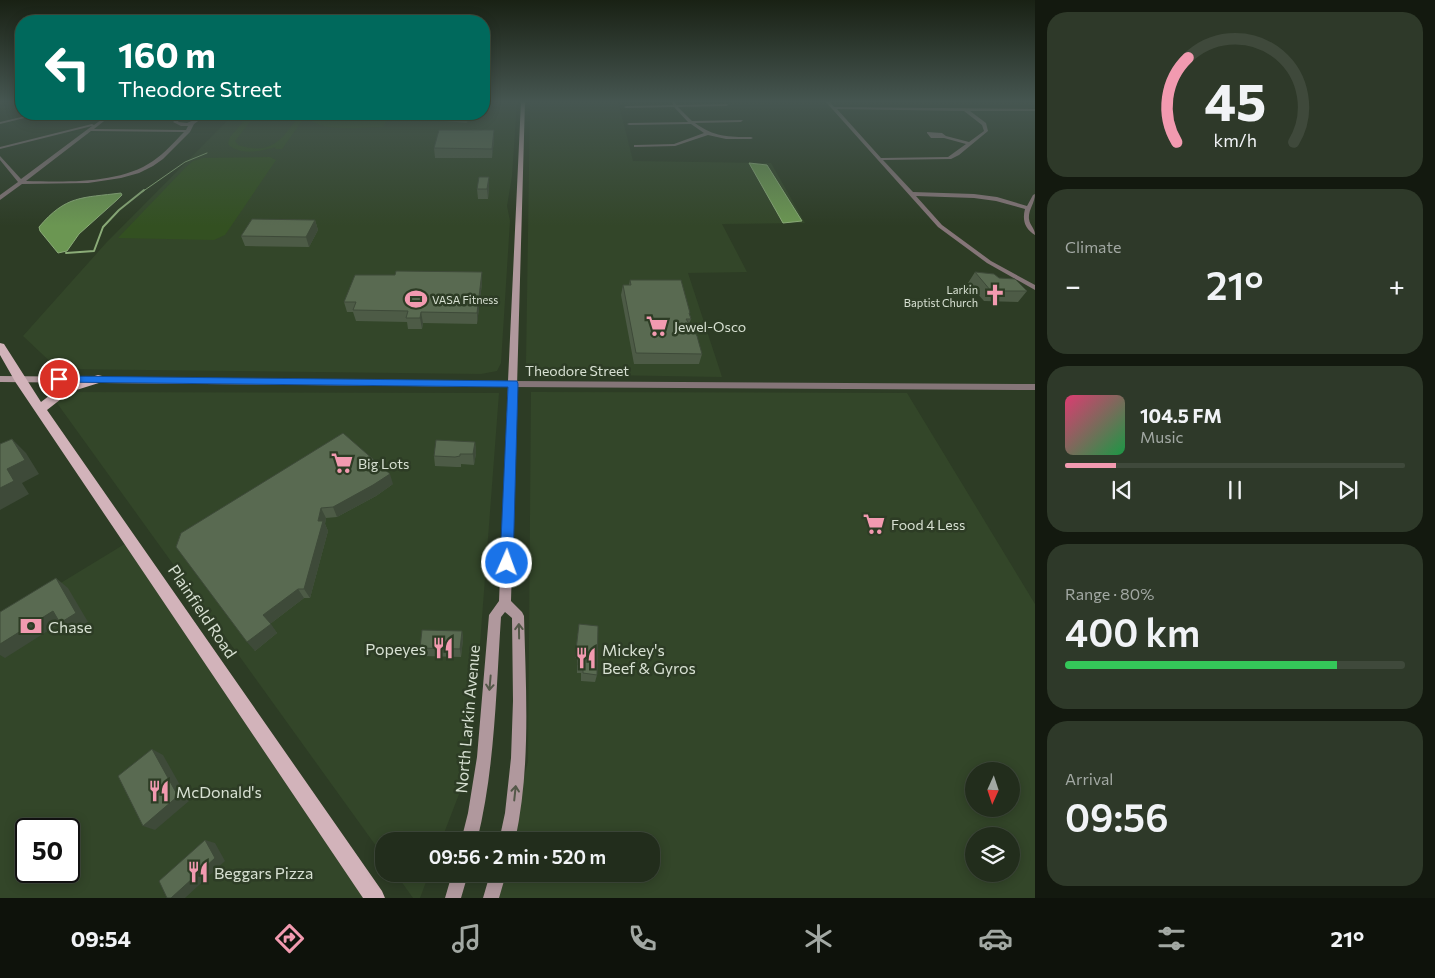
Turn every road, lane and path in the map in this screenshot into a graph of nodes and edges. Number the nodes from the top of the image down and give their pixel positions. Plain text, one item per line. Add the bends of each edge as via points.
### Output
1 (21, 143) edge
2 (72, 143) edge
3 (176, 143) edge
4 (522, 143) edge
5 (681, 143) edge
6 (865, 143) edge
7 (966, 143) edge
8 (970, 144) joint
9 (636, 146) dead end
10 (0, 148) edge
11 (0, 157) edge
12 (880, 159) junction
13 (27, 178) junction
14 (79, 178) junction
15 (21, 182) junction
16 (68, 184) joint
17 (913, 194) junction
18 (1035, 196) edge
19 (0, 198) edge
20 (1028, 208) junction
21 (1035, 233) edge
22 (1035, 288) edge
23 (1, 349) edge
24 (0, 379) edge
25 (98, 379) junction
26 (20, 380) junction
27 (513, 384) junction
28 (1035, 387) edge
29 (41, 408) junction
30 (505, 604) junction
31 (471, 832) edge
32 (509, 832) edge
33 (458, 882) edge
34 (496, 882) edge
35 (374, 898) edge
36 (453, 898) edge
37 (491, 898) edge

1 - 10 street
2 - 13 street
3 - 14 street via 147,167 113,177
4 - 27 main road, North Larkin Avenue
5 - 9 street
6 - 12 street
7 - 8 street
8 - 12 street via 949,158
11 - 15 street
12 - 17 street
13 - 14 street
13 - 15 street
14 - 16 street
15 - 16 street
15 - 19 street
17 - 20 street via 974,196
17 - 22 street via 953,237 988,262
18 - 20 street
20 - 21 street via 1025,220
23 - 26 main road, Plainfield Road
24 - 26 main road, Theodore Street
25 - 26 main road, Theodore Street
25 - 27 main road, Theodore Street
25 - 29 main road via 66,389
26 - 29 main road, Plainfield Road
27 - 28 street, Theodore Street
27 - 30 main road, North Larkin Avenue
29 - 35 main road, Plainfield Road
30 -> 31 main road, North Larkin Avenue via 495,615 484,755
32 -> 30 main road via 520,753 518,616
33 - 36 main road
34 - 37 main road

